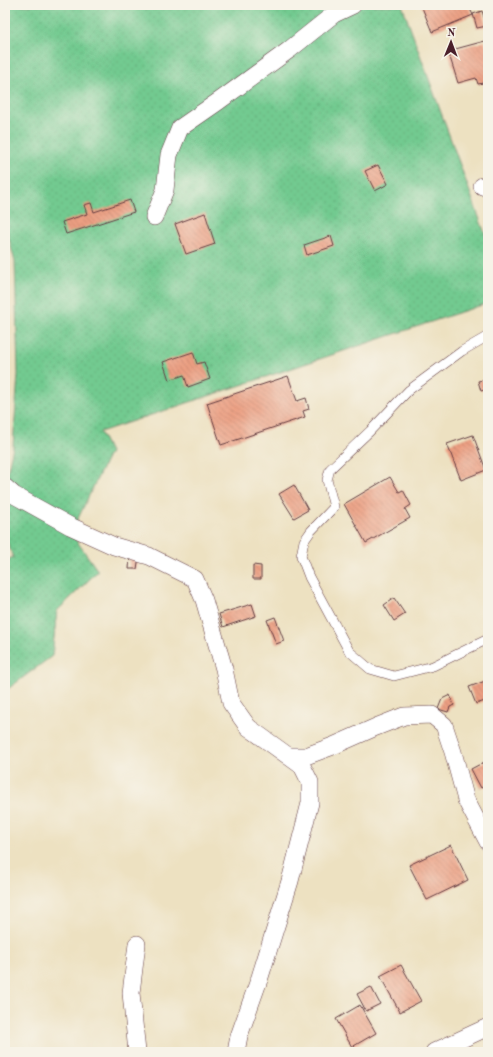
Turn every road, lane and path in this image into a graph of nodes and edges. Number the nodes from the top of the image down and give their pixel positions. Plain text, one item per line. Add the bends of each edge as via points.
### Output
1 (353, 5) edge
2 (154, 216) dead end
3 (488, 336) edge
4 (5, 487) edge
5 (488, 639) edge
6 (289, 756) junction
7 (488, 842) edge
8 (137, 944) dead end
9 (488, 1027) edge
10 (137, 1052) edge
11 (236, 1052) edge
12 (434, 1052) edge

1 - 2 street via 334,14 289,50 180,128 169,155 165,190
3 - 5 lane via 462,351 409,390 330,469 327,480 334,507 304,541 301,556 309,577 349,651 370,669 394,676 433,666
4 - 6 street via 14,495 70,526 114,546 149,556 195,579 204,600 231,703 248,727
6 - 7 street via 306,756 404,716 432,715 444,725 466,800
6 - 11 street via 302,766 310,782 310,803 290,882
8 - 10 street via 131,993
9 - 12 street

